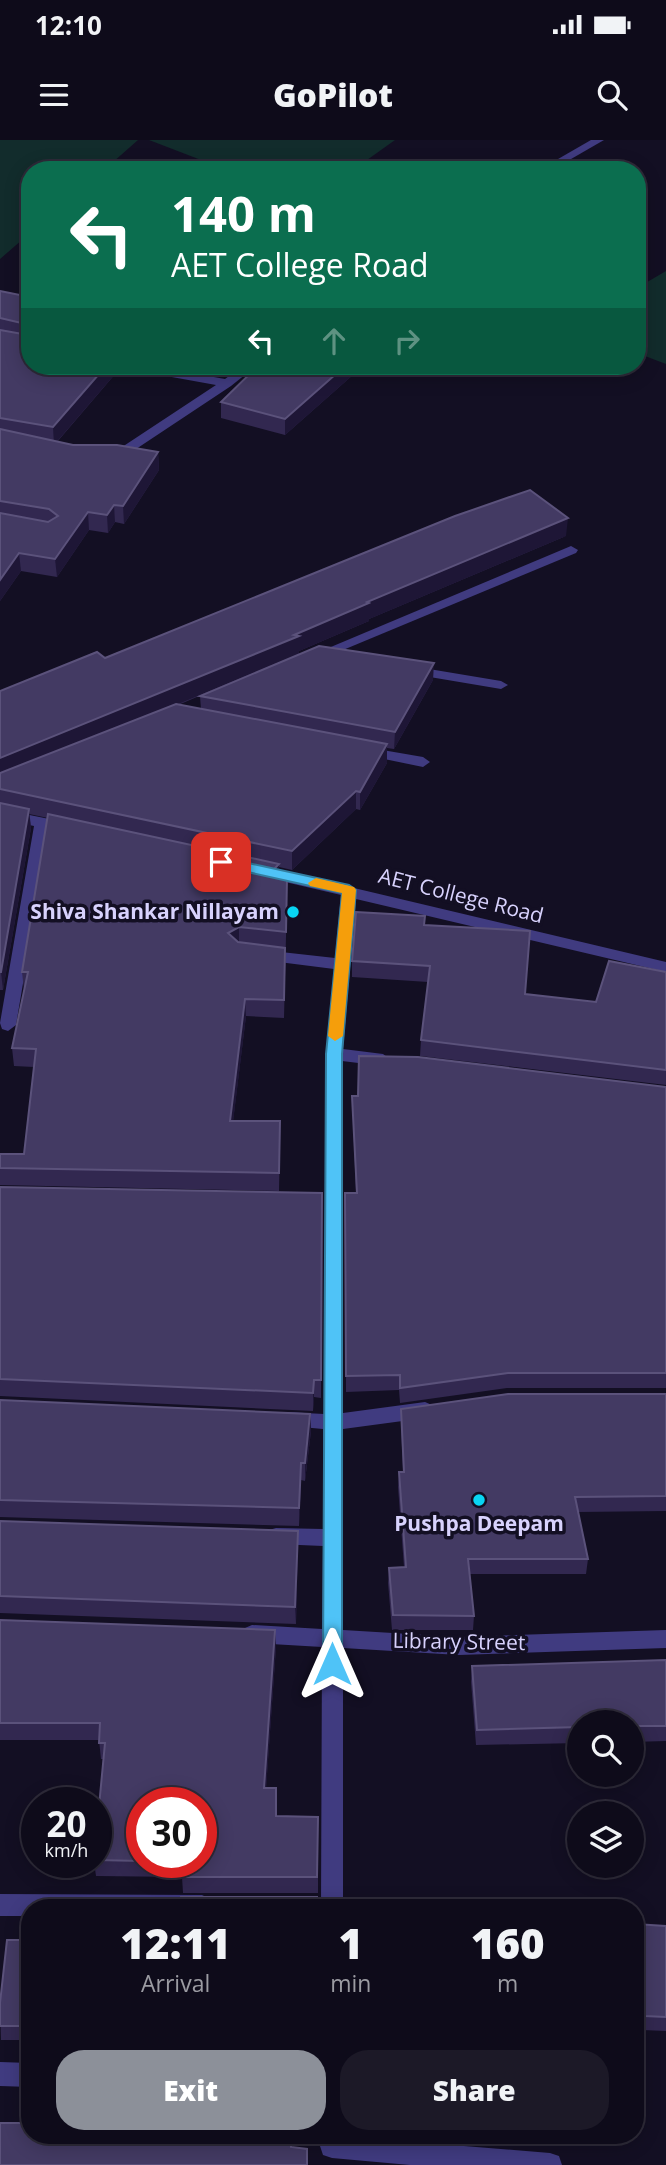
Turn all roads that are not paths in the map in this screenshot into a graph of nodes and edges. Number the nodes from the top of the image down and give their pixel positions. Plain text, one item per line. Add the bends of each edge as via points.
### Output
1 (599, 140) edge
2 (560, 161) edge
3 (183, 375) edge
4 (238, 375) edge
5 (228, 383) junction
6 (93, 458) edge
7 (571, 550) dead end
8 (318, 656) junction
9 (345, 660) edge
10 (294, 666) edge
11 (399, 668) edge
12 (501, 685) dead end
13 (354, 749) edge
14 (423, 762) dead end
15 (0, 814) edge
16 (42, 822) junction
17 (82, 831) edge
18 (242, 866) edge
19 (349, 890) junction
20 (251, 954) edge
21 (341, 964) junction
22 (666, 968) edge
23 (8, 1025) dead end
24 (334, 1054) junction
25 (403, 1062) edge
26 (440, 1408) edge
27 (264, 1419) edge
28 (334, 1422) junction
29 (250, 1535) edge
30 (333, 1538) junction
31 (236, 1633) edge
32 (333, 1637) junction
33 (666, 1639) edge
34 (332, 1899) edge
35 (0, 1905) edge
36 (21, 1905) edge
37 (0, 2074) edge
38 (21, 2075) edge
39 (332, 2149) edge
40 (550, 2165) edge

1 - 2 street
3 - 5 street
4 - 5 street
5 - 6 street via 117,456
7 - 8 street
8 - 9 street
8 - 10 street
11 - 12 street
13 - 14 street
15 - 16 street
16 - 17 street
16 - 23 street
18 - 19 street, AET College Road
19 - 21 street
19 - 22 street, AET College Road
20 - 21 street
21 - 24 street
24 - 25 street
24 - 28 street via 327,1202
26 - 28 street
27 - 28 street
28 - 30 street
29 - 30 street
30 - 32 street
31 - 32 street, Library Street
32 - 33 street, Library Street via 459,1646
32 - 34 street
35 - 36 street
37 - 38 street
39 - 40 street

